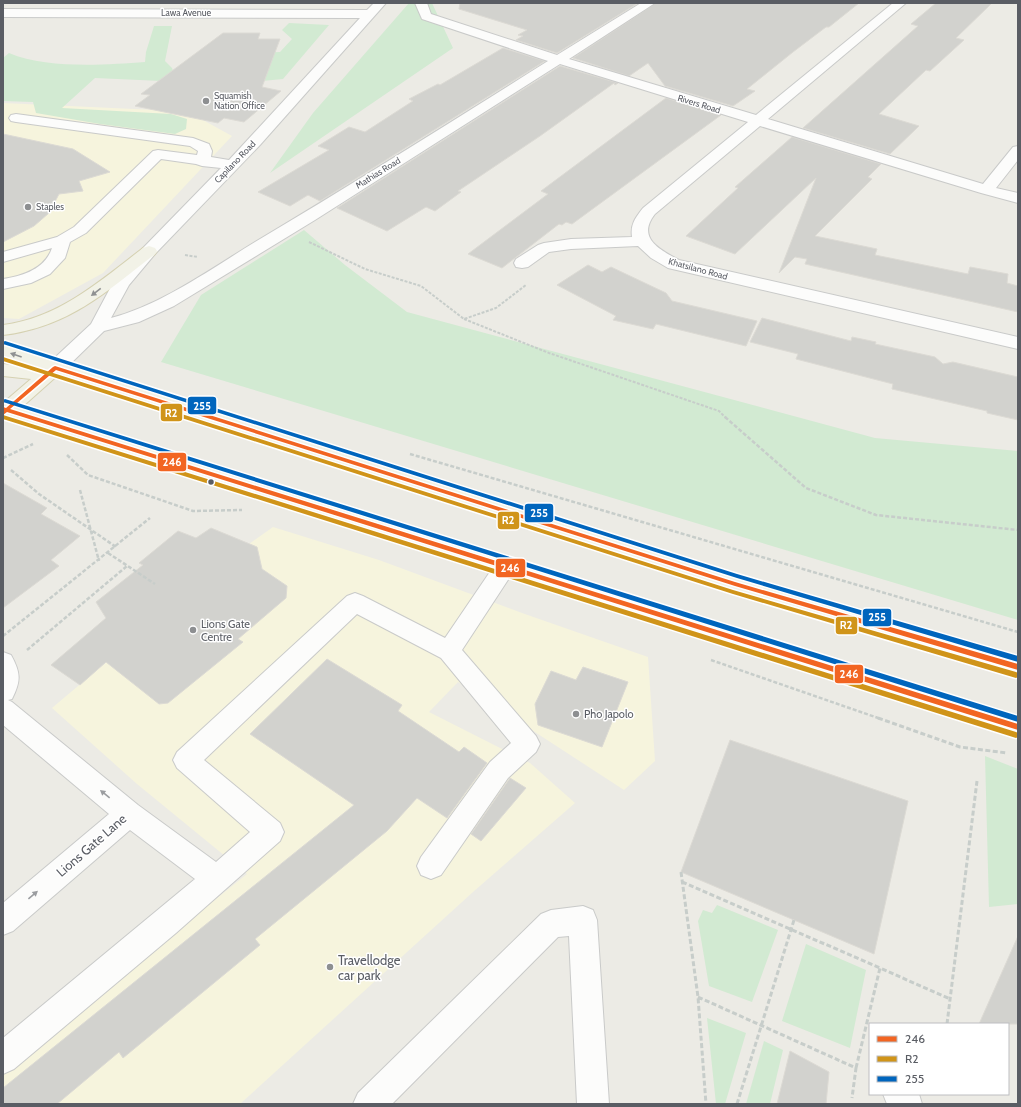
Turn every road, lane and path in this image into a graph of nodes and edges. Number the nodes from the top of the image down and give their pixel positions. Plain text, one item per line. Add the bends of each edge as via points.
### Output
1 (380, 3) edge
2 (421, 3) edge
3 (649, 3) edge
4 (900, 3) edge
5 (3, 13) edge
6 (370, 14) junction
7 (559, 60) junction
8 (16, 118) dead end
9 (757, 122) junction
10 (100, 138) dead end
11 (1018, 150) edge
12 (158, 154) junction
13 (202, 162) junction
14 (232, 166) junction
15 (986, 190) junction
16 (1018, 198) edge
17 (63, 240) junction
18 (642, 240) junction
19 (306, 241) dead end
20 (149, 250) junction
21 (3, 257) edge
22 (522, 263) dead end
23 (531, 281) dead end
24 (3, 284) edge
25 (464, 319) junction
26 (98, 327) junction
27 (3, 330) edge
28 (1018, 343) edge
29 (3, 351) edge
30 (55, 368) junction
31 (3, 370) edge
32 (4, 410) edge
33 (59, 427) junction
34 (39, 443) dead end
35 (3, 458) edge
36 (458, 467) dead end
37 (11, 470) dead end
38 (80, 490) dead end
39 (247, 510) dead end
40 (150, 518) dead end
41 (90, 529) junction
42 (1018, 530) edge
43 (116, 547) junction
44 (108, 554) junction
45 (98, 561) junction
46 (127, 566) junction
47 (506, 566) junction
48 (155, 584) dead end
49 (1018, 632) edge
50 (3, 636) edge
51 (25, 652) dead end
52 (449, 652) junction
53 (710, 660) dead end
54 (3, 662) edge
55 (1018, 667) edge
56 (3, 692) edge
57 (3, 709) edge
58 (1018, 727) edge
59 (1011, 754) dead end
60 (977, 781) dead end
61 (129, 814) junction
62 (431, 866) dead end
63 (681, 872) dead end
64 (217, 879) junction
65 (682, 882) junction
66 (794, 920) dead end
67 (3, 921) edge
68 (790, 930) junction
69 (880, 968) junction
70 (698, 997) junction
71 (950, 999) junction
72 (946, 1023) edge
73 (761, 1025) junction
74 (3, 1058) edge
75 (856, 1068) junction
76 (900, 1095) edge
77 (852, 1098) dead end
78 (369, 1104) edge
79 (593, 1104) edge
80 (706, 1104) edge
81 (737, 1104) edge
82 (906, 1104) edge

1 - 6 street, Capilano Road
2 - 7 street, Rivers Road via 426,16
3 - 7 street, Mathias Road
4 - 9 street
5 - 6 street, Lawa Avenue
6 - 14 street, Capilano Road
7 - 9 street, Rivers Road
7 - 26 street, Mathias Road via 168,302 133,318
8 - 13 street via 193,142 204,147
9 - 15 street, Rivers Road
9 - 18 street via 642,218 639,225
10 - 12 street
11 - 15 street
12 - 13 street
12 - 17 street via 80,230
13 - 14 street
14 - 20 street, Capilano Road
15 - 16 street, Rivers Road
17 - 21 street
17 - 24 street via 56,259 46,269 35,276
18 - 22 street via 544,248
18 - 28 street, Khatsilano Road via 663,259 681,266
19 - 25 path via 365,269 420,286
20 - 26 street, Capilano Road via 121,283
20 -> 27 main road via 86,300 45,320
23 - 25 path via 496,308
25 - 42 path via 549,354 719,411 806,488 876,515
26 - 30 street
30 -> 29 main road
30 - 31 main road via 30,373
30 - 32 main road
30 - 55 main road via 735,584
32 - 33 main road
33 - 39 path via 62,450 88,475 193,511
33 - 47 main road
34 - 35 path
36 - 49 path
37 - 41 path via 39,494
38 - 41 path
40 - 43 path
41 - 43 path
41 - 45 path
43 - 44 path
44 - 45 path
44 - 46 path
45 - 50 path
46 - 48 path
46 - 51 path
47 - 52 street
47 - 58 main road
52 - 62 street via 527,744 499,770
52 - 64 street via 355,602 186,760 270,832
53 - 59 path via 960,747
54 - 56 street via 8,670 8,680
61 -> 57 street, Lions Gate Lane
60 - 71 path
61 - 64 street
67 -> 61 street, Lions Gate Lane
63 - 65 path
64 - 74 street
65 - 68 path
65 - 70 path
66 - 68 path
68 - 69 path
68 - 73 path
69 - 71 path
69 - 75 path
70 - 73 path
70 - 80 path
71 - 72 path
73 - 75 path
73 - 81 path
75 - 77 path
76 - 82 street
78 - 79 street via 551,924 583,920

